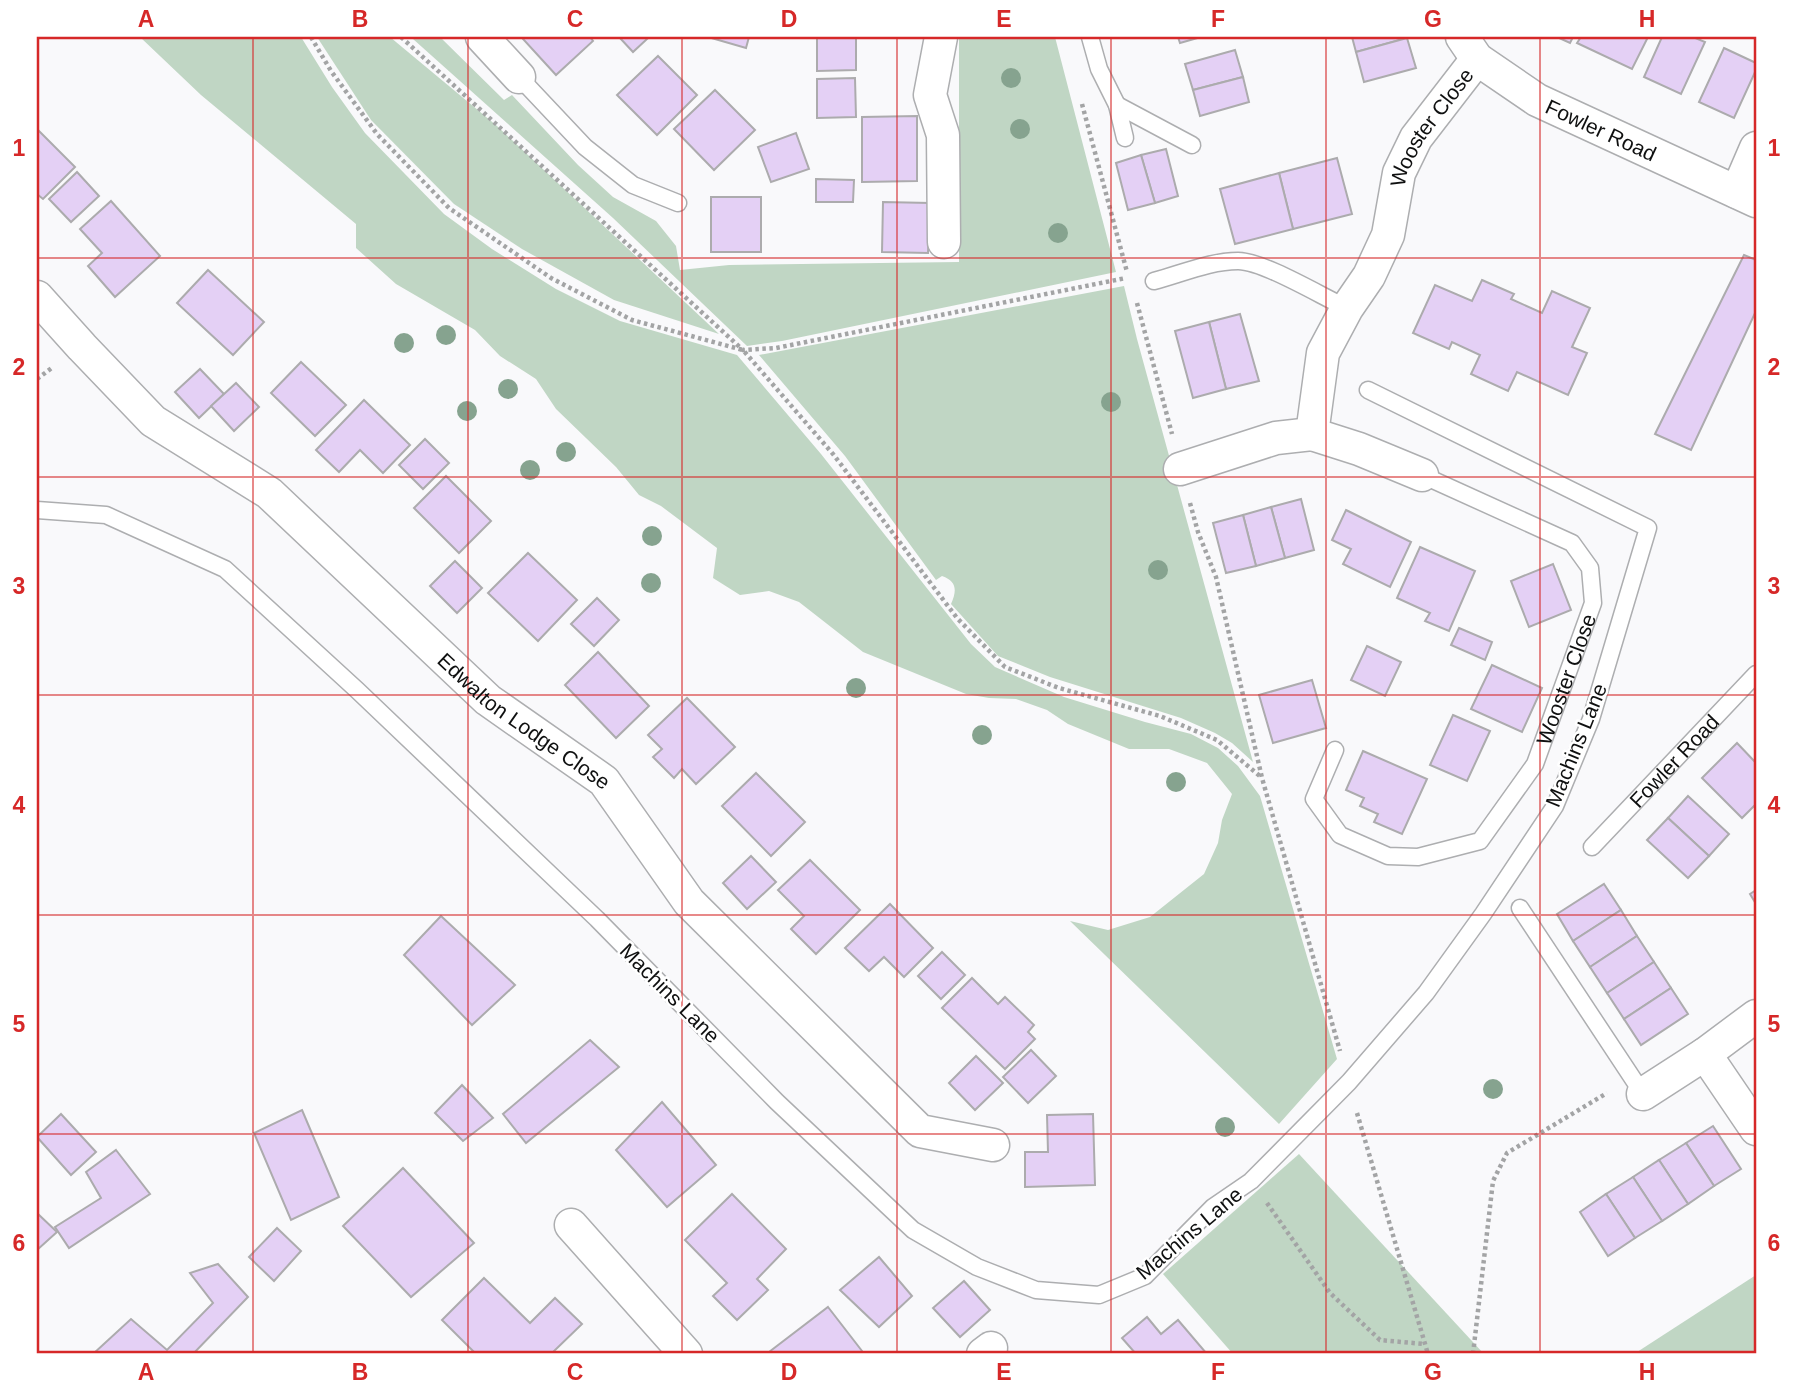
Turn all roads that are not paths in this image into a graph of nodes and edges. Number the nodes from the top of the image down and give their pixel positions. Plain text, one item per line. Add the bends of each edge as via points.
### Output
1 (482, 37) edge
2 (941, 37) edge
3 (1090, 37) edge
4 (1469, 48) edge
5 (519, 77) joint
6 (1117, 105) junction
7 (1125, 138) dead end
8 (1192, 145) dead end
9 (1756, 148) edge
10 (1747, 197) edge
11 (678, 203) dead end
12 (944, 242) dead end
13 (1154, 281) dead end
14 (37, 297) edge
15 (1347, 308) junction
16 (1368, 390) dead end
17 (1312, 434) junction
18 (1180, 469) dead end
19 (1422, 475) joint
20 (37, 510) edge
21 (1756, 674) edge
22 (1335, 750) dead end
23 (1592, 847) dead end
24 (1520, 908) dead end
25 (1756, 1016) edge
26 (1705, 1054) junction
27 (1643, 1094) joint
28 (1756, 1129) edge
29 (993, 1145) dead end
30 (571, 1225) dead end
31 (687, 1354) edge

1 - 5 street
2 - 12 street via 930,95 943,135
3 - 6 lane
4 - 10 street, Fowler Road via 1537,100
4 - 15 street, Wooster Close via 1399,173 1388,235 1369,276
5 - 11 lane via 585,147 633,185
6 - 7 lane
6 - 8 lane
9 - 10 street
13 - 15 lane via 1241,260
14 - 29 street, Edwalton Lodge Close via 153,421 269,493 488,700 604,782 689,902 920,1131
15 - 17 street, Wooster Close via 1323,353
16 - 20 lane, Machins Lane via 1648,528 1591,719 1555,806 1483,914 1426,993 1349,1082 1251,1181 1213,1208 1145,1276 1099,1295 1036,1290 977,1268 913,1230 777,1102 587,910 225,569 106,515
17 - 18 street, Wooster Close via 1276,438
17 - 19 street, Wooster Close
19 - 22 lane, Wooster Close via 1572,543 1590,568 1593,603 1535,764 1480,841 1418,858 1388,856 1340,835 1314,799
21 - 23 lane, Fowler Road
24 - 27 lane
25 - 26 street
26 - 27 street
26 - 28 street
30 - 31 street

